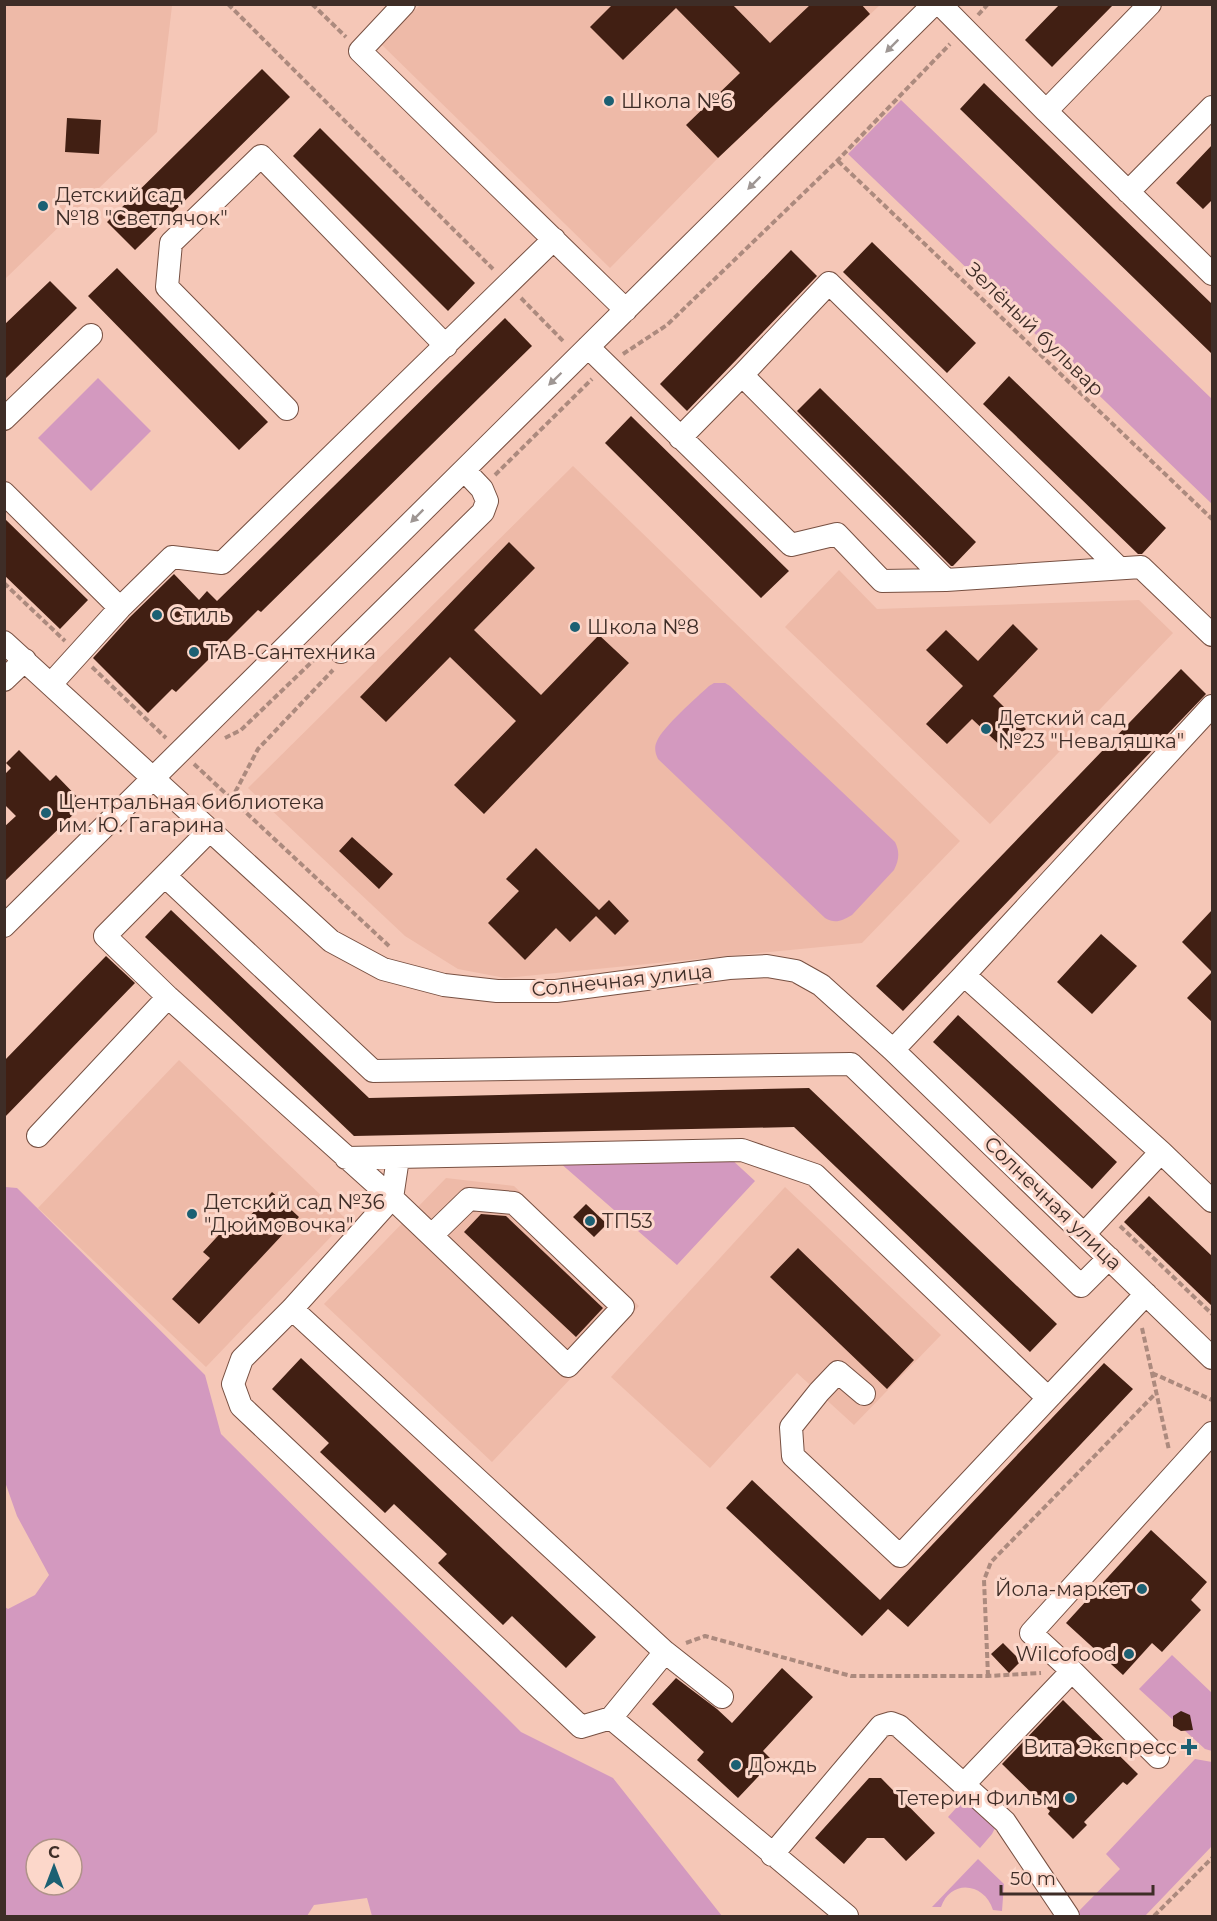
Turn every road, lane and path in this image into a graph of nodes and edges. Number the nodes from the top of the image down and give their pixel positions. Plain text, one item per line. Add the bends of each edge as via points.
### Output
1 (228, 4) edge
2 (312, 4) edge
3 (404, 4) edge
4 (934, 4) edge
5 (940, 4) edge
6 (988, 4) edge
7 (1149, 4) edge
8 (964, 29) junction
9 (360, 51) junction
10 (1212, 107) edge
11 (1046, 111) junction
12 (837, 161) junction
13 (1128, 192) junction
14 (554, 239) junction
15 (1212, 274) edge
16 (508, 284) junction
17 (626, 310) junction
18 (91, 334) dead end
19 (446, 346) junction
20 (583, 352) junction
21 (607, 365) junction
22 (742, 375) junction
23 (287, 409) dead end
24 (4, 419) edge
25 (680, 438) junction
26 (464, 470) junction
27 (482, 489) junction
28 (4, 493) edge
29 (1212, 519) edge
30 (1118, 567) junction
31 (946, 580) junction
32 (120, 608) junction
33 (1212, 635) edge
34 (4, 642) edge
35 (341, 652) junction
36 (25, 660) junction
37 (4, 680) edge
38 (51, 684) junction
39 (1212, 706) edge
40 (223, 740) dead end
41 (153, 778) junction
42 (231, 800) dead end
43 (209, 831) junction
44 (165, 876) junction
45 (4, 926) edge
46 (964, 975) junction
47 (168, 997) junction
48 (885, 1043) junction
49 (851, 1064) junction
50 (38, 1136) dead end
51 (1161, 1152) junction
52 (346, 1158) junction
53 (398, 1158) junction
54 (392, 1198) junction
55 (1212, 1201) edge
56 (1105, 1212) junction
57 (1085, 1233) junction
58 (432, 1235) junction
59 (1109, 1257) junction
60 (1141, 1299) junction
61 (292, 1309) junction
62 (1212, 1314) edge
63 (1212, 1358) edge
64 (1152, 1373) junction
65 (1156, 1393) junction
66 (864, 1394) dead end
67 (1048, 1398) junction
68 (1212, 1400) edge
69 (1212, 1433) edge
70 (1175, 1475) junction
71 (665, 1652) junction
72 (1072, 1671) junction
73 (988, 1676) junction
74 (722, 1697) dead end
75 (612, 1718) junction
76 (1158, 1758) dead end
77 (964, 1784) junction
78 (772, 1855) junction
79 (1212, 1858) edge
80 (847, 1917) edge
81 (1068, 1917) edge
82 (1154, 1917) edge

1 - 16 path
2 - 9 path
3 - 9 street
4 -> 17 street
5 - 8 street
6 - 8 path
7 - 11 street
8 - 11 street
8 - 12 path
9 - 14 street
10 - 13 street
11 - 13 street
12 - 21 path via 667,325
12 - 29 path, Зелёный бульвар
13 - 15 street
14 - 16 street
14 - 17 street
16 - 19 street
16 - 20 path
17 - 20 street
18 - 24 street
19 - 23 street via 261,156 171,243 167,287
19 - 32 street via 222,562 172,557
20 - 21 street
20 -> 26 street
21 - 25 street
21 - 27 path
22 - 25 street
22 - 30 street via 829,284
22 - 31 street
25 - 31 street via 791,545 837,534 882,581
26 - 27 street
26 -> 41 street
27 - 35 street via 487,501 483,512
28 - 32 street
30 - 31 street
30 - 33 street via 1141,567
32 - 38 street
34 - 36 street, Солнечная улица
35 - 40 path via 319,655 241,730
35 - 42 path via 333,672 258,749
36 - 37 street
36 - 38 street, Солнечная улица
38 - 41 street, Солнечная улица
39 - 46 street
41 - 43 street, Солнечная улица
41 - 45 street
43 - 44 street
43 - 48 street, Солнечная улица via 331,941 383,969 444,985 497,991 556,991 767,966 796,971 821,985
44 - 47 street via 105,936
44 - 49 street via 374,1071
46 - 48 street
46 - 51 street
47 - 50 street
47 - 52 street
48 - 49 street
48 - 57 street, Солнечная улица
49 - 59 street via 1081,1286
51 - 55 street
51 - 56 street
52 - 53 street
52 - 54 street
53 - 54 street
53 - 67 street via 742,1150 815,1175
54 - 58 street
54 - 61 street
56 - 57 street
56 - 62 path
57 - 59 street, Солнечная улица
58 - 58 street via 469,1199 514,1203 623,1307 568,1366
59 - 60 street, Солнечная улица
60 - 63 street, Солнечная улица
60 - 64 path
60 - 67 street
61 - 71 street
61 - 75 street via 242,1359 233,1384 241,1406 581,1727
64 - 65 path
64 - 68 path
65 - 70 path
65 - 73 path via 991,1562 984,1580
66 - 67 street via 838,1372 791,1427 793,1456 900,1556
69 - 70 street
70 - 72 street via 1031,1633
71 - 73 path via 705,1636 851,1676
71 - 74 street
71 - 75 street
72 - 73 path
72 - 76 street
72 - 77 street
75 - 78 street
77 - 78 street via 899,1726 881,1726
77 - 81 street via 1005,1822
78 - 80 street
79 - 82 path

